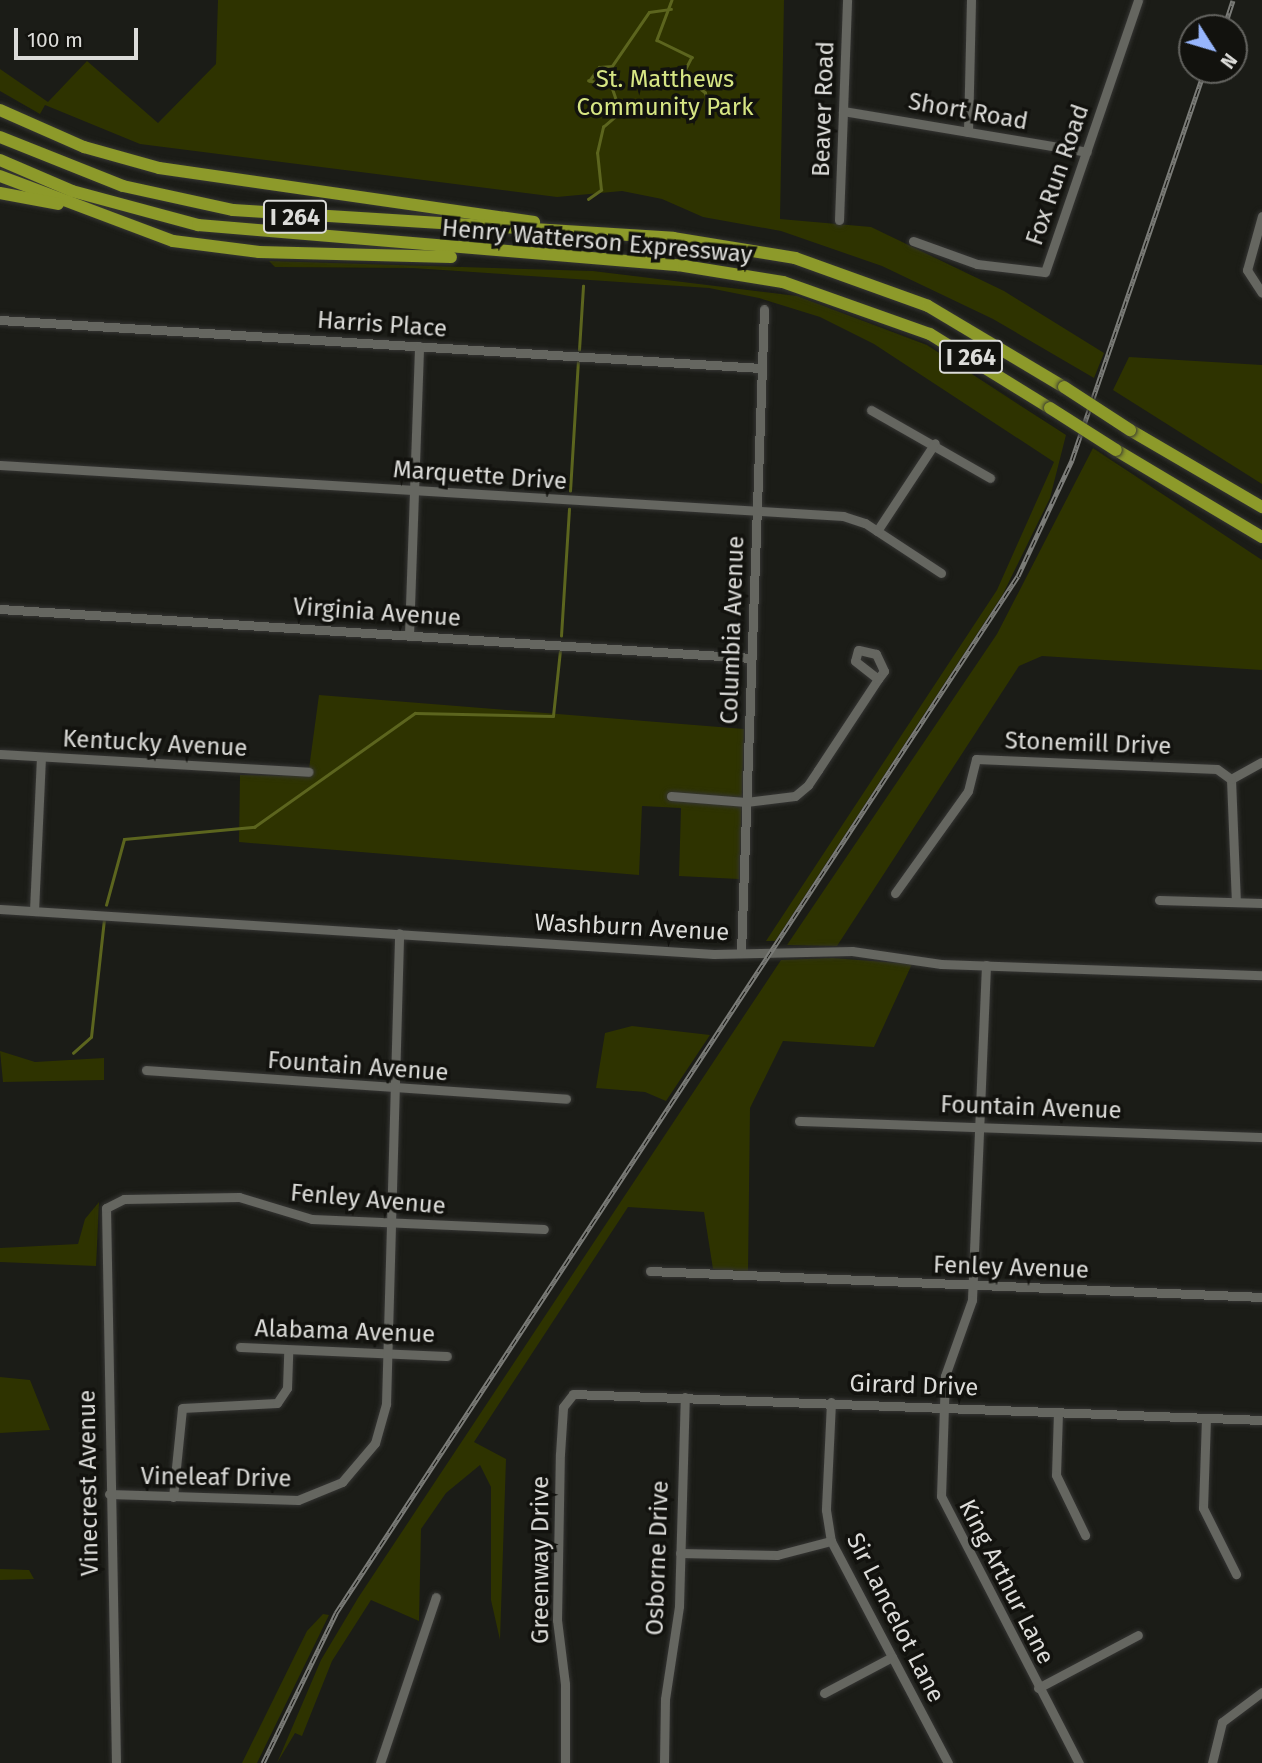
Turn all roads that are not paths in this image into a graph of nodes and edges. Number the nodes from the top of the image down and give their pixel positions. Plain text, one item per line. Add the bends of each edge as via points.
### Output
1 (846, 0) edge
2 (971, 0) edge
3 (1138, 0) edge
4 (1, 110) edge
5 (843, 111) junction
6 (968, 132) junction
7 (0, 136) edge
8 (1087, 152) junction
9 (0, 160) edge
10 (0, 176) edge
11 (0, 192) edge
12 (65, 204) junction
13 (1262, 216) edge
14 (839, 220) dead end
15 (603, 232) junction
16 (913, 241) dead end
17 (584, 260) junction
18 (1262, 293) edge
19 (764, 309) dead end
20 (0, 320) edge
21 (419, 346) junction
22 (761, 368) junction
23 (871, 410) dead end
24 (935, 443) junction
25 (1183, 461) junction
26 (0, 465) edge
27 (990, 478) dead end
28 (1172, 484) junction
29 (415, 492) junction
30 (1262, 500) edge
31 (1262, 507) edge
32 (757, 513) junction
33 (877, 531) junction
34 (1262, 537) edge
35 (1262, 547) edge
36 (941, 573) dead end
37 (0, 609) edge
38 (410, 635) junction
39 (751, 658) junction
40 (878, 679) dead end
41 (0, 754) edge
42 (41, 757) junction
43 (1262, 762) edge
44 (308, 772) dead end
45 (1231, 779) junction
46 (671, 796) dead end
47 (746, 802) junction
48 (895, 893) dead end
49 (1158, 900) dead end
50 (1236, 901) junction
51 (1262, 903) edge
52 (0, 909) edge
53 (34, 911) junction
54 (399, 933) junction
55 (741, 953) junction
56 (986, 965) junction
57 (1262, 975) edge
58 (146, 1070) dead end
59 (394, 1088) junction
60 (566, 1099) dead end
61 (799, 1121) dead end
62 (981, 1124) junction
63 (1262, 1137) edge
64 (109, 1204) joint
65 (390, 1223) junction
66 (544, 1229) dead end
67 (650, 1271) dead end
68 (973, 1286) junction
69 (1262, 1297) edge
70 (240, 1347) dead end
71 (288, 1351) junction
72 (387, 1352) junction
73 (447, 1356) dead end
74 (685, 1396) junction
75 (568, 1399) joint
76 (831, 1402) junction
77 (944, 1405) junction
78 (1058, 1412) junction
79 (1206, 1418) junction
80 (1262, 1420) edge
81 (109, 1494) junction
82 (173, 1497) junction
83 (1085, 1535) dead end
84 (831, 1541) junction
85 (680, 1553) junction
86 (1236, 1574) dead end
87 (436, 1597) dead end
88 (1138, 1635) dead end
89 (891, 1657) junction
90 (1038, 1688) junction
91 (1262, 1692) edge
92 (824, 1693) dead end
93 (943, 1761) edge
94 (116, 1763) edge
95 (380, 1763) edge
96 (565, 1763) edge
97 (664, 1763) edge
98 (1079, 1763) edge
99 (1212, 1763) edge

1 - 5 street, Beaver Road
2 - 6 street
3 - 8 street, Fox Run Road
4 - 15 highway via 84,147 159,167
5 - 6 street, Short Road
5 - 14 street, Beaver Road
6 - 8 street, Short Road
7 - 15 highway, Henry Watterson Expressway / I 264 via 101,179 209,207
8 - 16 street, Fox Run Road via 1043,274 977,264
9 - 17 highway, Henry Watterson Expressway / I 264 via 72,191 198,225
10 - 12 highway
11 - 12 highway
12 - 17 highway via 173,241 226,249
13 - 18 street via 1247,270
15 - 25 highway, Henry Watterson Expressway / I 264, bridge via 727,244 854,275 956,321
17 - 28 highway, Henry Watterson Expressway / I 264, bridge via 734,272 833,296 947,343
19 - 22 street, Columbia Avenue
20 - 21 street, Harris Place
21 - 22 street, Harris Place
21 - 29 street
22 - 32 street, Columbia Avenue
23 - 24 street
24 - 27 street
24 - 33 street
25 - 30 highway
25 - 31 highway, Henry Watterson Expressway / I 264
26 - 29 street, Marquette Drive
28 - 34 highway, Henry Watterson Expressway / I 264
28 - 35 highway
29 - 32 street, Marquette Drive
29 - 38 street
32 - 33 street, Marquette Drive via 843,516
32 - 39 street, Columbia Avenue
33 - 36 street, Marquette Drive
37 - 38 street, Virginia Avenue
38 - 39 street, Virginia Avenue
39 - 47 street, Columbia Avenue
40 - 47 street via 799,793
41 - 42 street, Kentucky Avenue
42 - 44 street, Kentucky Avenue
42 - 53 street
43 - 45 street
45 - 48 street, Stonemill Drive via 1217,769 976,759 968,791
45 - 50 street
46 - 47 street
47 - 55 street, Columbia Avenue
49 - 50 street
50 - 51 street
52 - 53 street, Washburn Avenue
53 - 54 street, Washburn Avenue
54 - 55 street, Washburn Avenue
54 - 59 street, Vineleaf Drive
55 - 56 street, Washburn Avenue via 852,951
56 - 57 street, Washburn Avenue
56 - 62 street, King Arthur Lane
58 - 59 street, Fountain Avenue
59 - 60 street, Fountain Avenue
59 - 65 street, Vineleaf Drive
61 - 62 street, Fountain Avenue
62 - 63 street, Fountain Avenue
62 - 68 street, King Arthur Lane
64 - 65 street, Fenley Avenue via 239,1197 302,1218
64 - 81 street, Vinecrest Avenue via 102,1221
65 - 66 street, Fenley Avenue
65 - 72 street, Vineleaf Drive
67 - 68 street, Fenley Avenue
68 - 69 street, Fenley Avenue
68 - 77 street, King Arthur Lane via 969,1315 948,1362
70 - 71 street, Alabama Avenue
71 - 72 street, Alabama Avenue
71 - 82 street via 287,1388 277,1403 182,1408
72 - 73 street, Alabama Avenue
72 - 82 street, Vineleaf Drive via 382,1423 365,1458 342,1482 316,1496 277,1502
74 - 75 street, Girard Drive via 587,1391
74 - 76 street, Girard Drive
74 - 85 street, Osborne Drive
75 - 96 street, Greenway Drive via 557,1582
76 - 77 street, Girard Drive
76 - 84 street, Sir Lancelot Lane via 826,1510
77 - 78 street, Girard Drive
77 - 90 street, King Arthur Lane via 946,1513
78 - 79 street, Girard Drive
78 - 83 street via 1056,1475
79 - 80 street, Girard Drive
79 - 86 street via 1203,1508
81 - 82 street, Vineleaf Drive
81 - 94 street, Vinecrest Avenue
84 - 85 street via 777,1555
84 - 89 street, Sir Lancelot Lane
85 - 97 street, Osborne Drive
87 - 95 street
88 - 90 street
89 - 92 street
89 - 93 street, Sir Lancelot Lane
90 - 98 street, King Arthur Lane
91 - 99 street via 1222,1721

